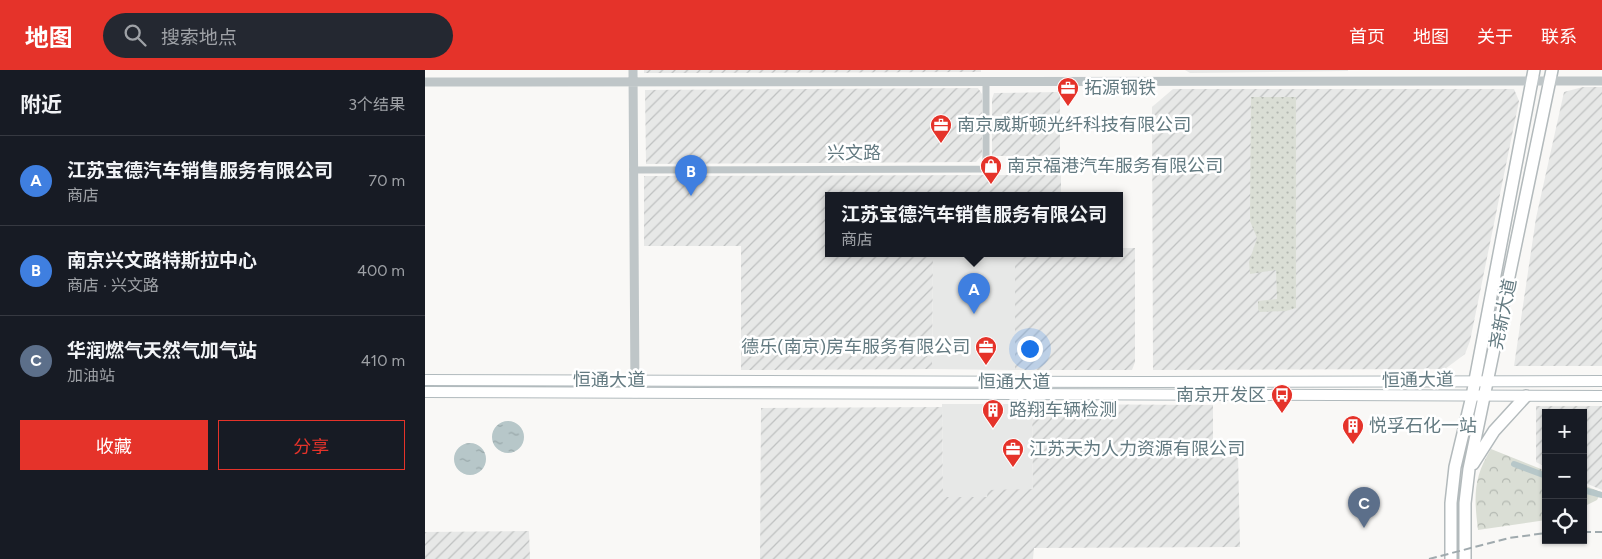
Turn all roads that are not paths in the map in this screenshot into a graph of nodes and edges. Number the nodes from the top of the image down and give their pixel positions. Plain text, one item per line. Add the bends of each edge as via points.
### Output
1 (633, 70) edge
2 (1533, 75) edge
3 (1551, 76) edge
4 (1602, 81) edge
5 (425, 82) edge
6 (633, 82) junction
7 (986, 82) junction
8 (633, 170) junction
9 (425, 380) edge
10 (635, 380) junction
11 (1475, 380) junction
12 (1489, 380) junction
13 (1602, 380) edge
14 (425, 392) edge
15 (635, 394) junction
16 (1472, 396) junction
17 (1486, 396) junction
18 (1525, 396) junction
19 (1602, 396) edge
20 (1469, 469) junction
21 (1451, 559) edge
22 (1465, 559) edge

1 - 6 street
2 - 3 street
2 - 7 street
2 - 11 main road, 尧新大道
3 - 4 street
3 - 12 main road, 尧新大道
5 - 6 street
6 - 7 street
6 - 8 street
7 - 8 street, 兴文路 via 986,169
8 - 10 street
9 - 10 main road, 恒通大道
10 - 11 main road, 恒通大道
10 - 15 street
11 - 12 main road, 恒通大道
11 - 16 main road, 尧新大道
12 - 13 main road, 恒通大道
12 - 17 main road, 尧新大道
14 - 15 main road, 恒通大道
15 - 16 main road, 恒通大道
16 - 17 main road, 恒通大道
16 - 21 main road, 尧新大道 via 1455,467
17 - 18 main road, 恒通大道
17 - 20 main road, 尧新大道
18 - 19 main road, 恒通大道
18 - 20 main road via 1494,431
20 - 22 main road, 尧新大道

